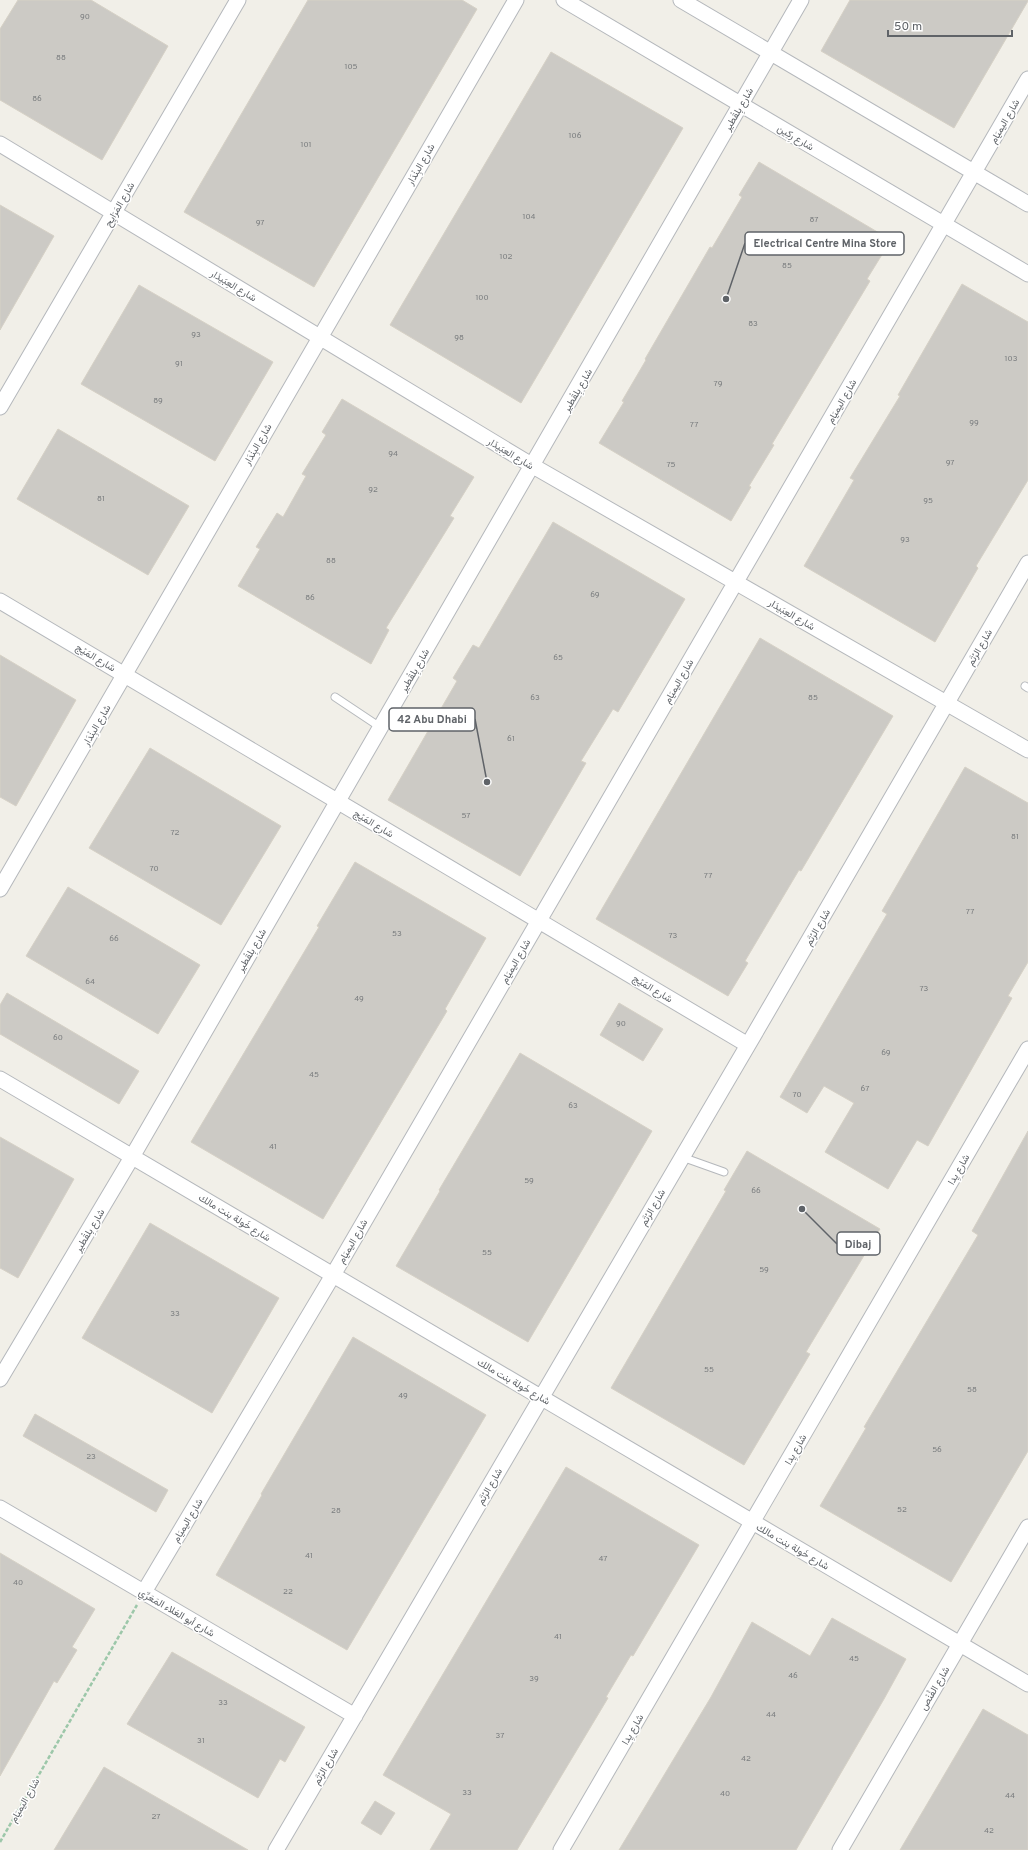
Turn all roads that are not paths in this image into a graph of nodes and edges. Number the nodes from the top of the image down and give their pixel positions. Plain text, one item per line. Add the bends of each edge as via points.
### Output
1 (238, 0) edge
2 (516, 0) edge
3 (564, 0) edge
4 (681, 0) edge
5 (801, 0) edge
6 (771, 53) junction
7 (1028, 79) edge
8 (741, 105) junction
9 (0, 144) edge
10 (974, 172) junction
11 (1028, 204) edge
12 (114, 213) junction
13 (944, 224) junction
14 (1028, 274) edge
15 (319, 336) junction
16 (0, 407) edge
17 (533, 466) junction
18 (1028, 563) edge
19 (735, 582) junction
20 (0, 601) edge
21 (125, 675) junction
22 (335, 697) dead end
23 (947, 703) junction
24 (380, 727) junction
25 (1028, 750) edge
26 (337, 801) junction
27 (0, 889) edge
28 (539, 921) junction
29 (748, 1045) junction
30 (1028, 1049) edge
31 (0, 1079) edge
32 (132, 1157) junction
33 (682, 1157) junction
34 (724, 1172) dead end
35 (333, 1275) junction
36 (0, 1379) edge
37 (540, 1397) junction
38 (0, 1508) edge
39 (753, 1522) junction
40 (1028, 1527) edge
41 (144, 1592) junction
42 (960, 1644) junction
43 (1028, 1684) edge
44 (355, 1716) junction
45 (276, 1850) edge
46 (561, 1850) edge
47 (840, 1850) edge

1 - 12 street, شارع المَرَايِح
2 - 15 street, شارع البِنْدَار
3 - 8 street, شارع رِكِين
4 - 6 street
5 - 6 street, شارع بِلقْطير
6 - 8 street, شارع بِلقْطير
6 - 10 street
7 - 10 street, شارع اليميَام
8 - 13 street, شارع رِكِين
8 - 17 street, شارع بِلقْطير
9 - 12 street, شارع العِبَيدَار
10 - 11 street
10 - 13 street, شارع اليميَام
12 - 15 street, شارع العِبَيدَار
12 - 16 street, شارع المَرَايِح
13 - 14 street, شارع رِكِين
13 - 19 street, شارع اليميَام
15 - 17 street, شارع العِبَيدَار
15 - 21 street, شارع البِنْدَار
17 - 19 street, شارع العِبَيدَار
17 - 24 street, شارع بِلقْطير
18 - 23 street, شارع الرُتَم
19 - 23 street, شارع العِبَيدَار
19 - 28 street, شارع اليميَام
20 - 21 street, شارع المَيْج
21 - 26 street, شارع المَيْج
21 - 27 street, شارع البِنْدَار
22 - 24 lane
23 - 25 street, شارع العِبَيدَار
23 - 29 street, شارع الرُتَم
24 - 26 street, شارع بِلقْطير
26 - 28 street, شارع المَيْج
26 - 32 street, شارع بِلقْطير
28 - 29 street, شارع المَيْج
28 - 35 street, شارع اليميَام
29 - 33 street, شارع الرُتَم
30 - 39 street, شارع يِدا
31 - 32 street, شارع خَولة بنت مالك
32 - 35 street, شارع خَولة بنت مالك
32 - 36 street, شارع بِلقْطير
33 - 34 lane
33 - 37 street, شارع الرُتَم
35 - 37 street, شارع خَولة بنت مالك
35 - 41 street, شارع اليميَام
37 - 39 street, شارع خَولة بنت مالك
37 - 44 street, شارع الرُتَم
38 - 41 street, شارع أبو العَلاء المَعَرِّي
39 - 42 street, شارع خَولة بنت مالك
39 - 46 street, شارع يِدا
40 - 42 street, شارع الفُنْص
41 - 44 street, شارع أبو العَلاء المَعَرِّي
42 - 43 street, شارع خَولة بنت مالك
42 - 47 street, شارع الفُنْص
44 - 45 street, شارع الرُتَم

